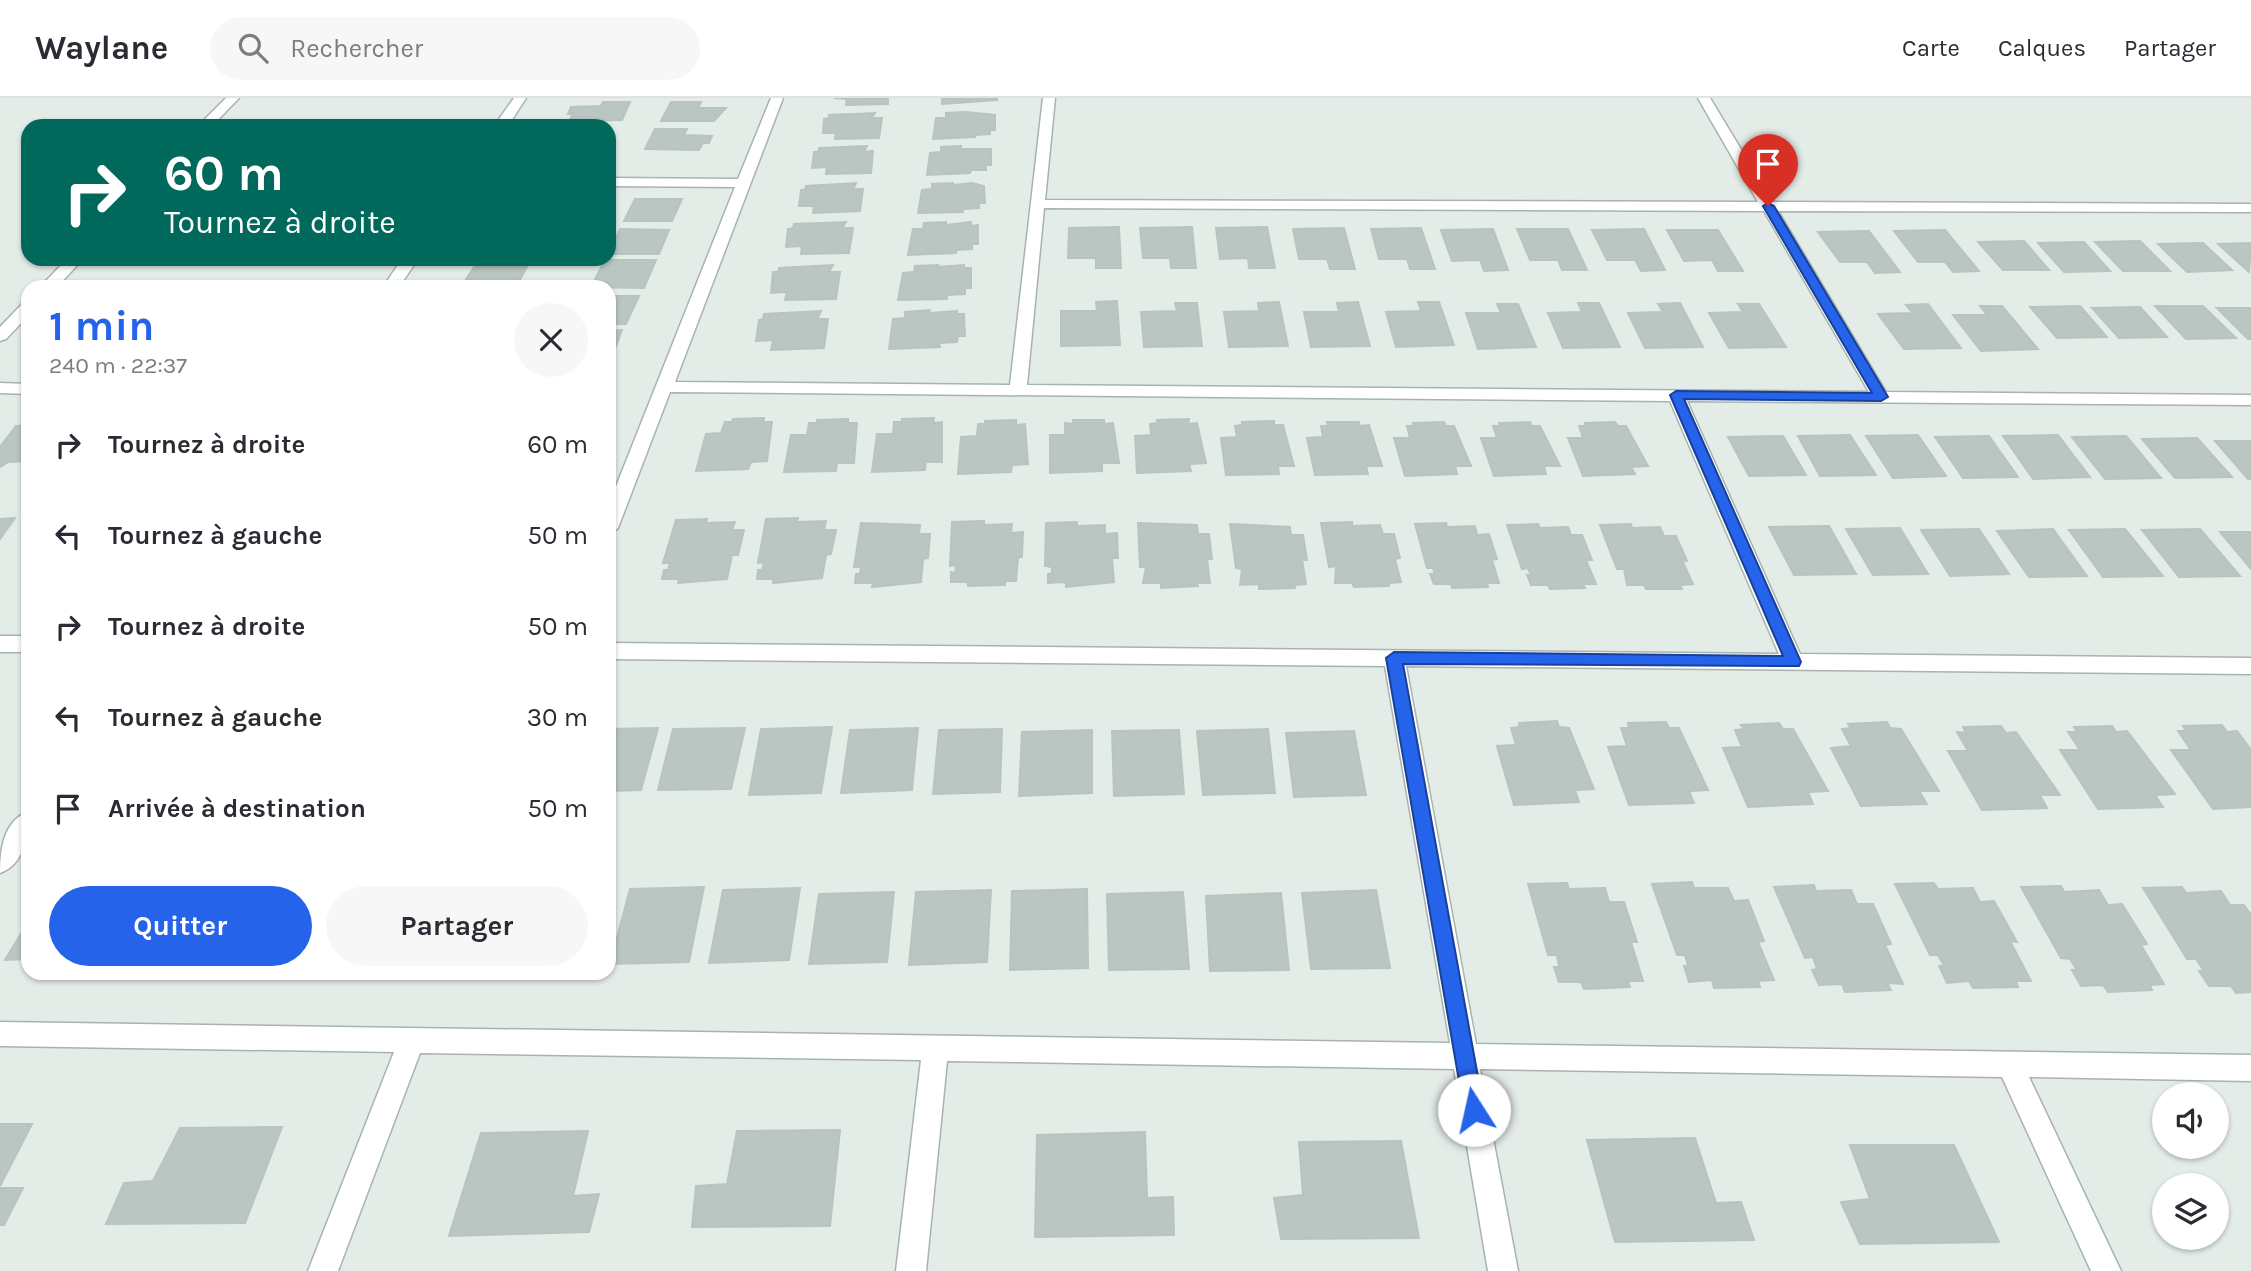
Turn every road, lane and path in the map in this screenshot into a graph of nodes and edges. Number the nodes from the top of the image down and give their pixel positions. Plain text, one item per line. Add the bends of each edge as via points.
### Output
1 (233, 98) edge
2 (520, 98) edge
3 (778, 98) edge
4 (1049, 98) edge
5 (1704, 98) edge
6 (212, 119) edge
7 (505, 119) edge
8 (616, 182) edge
9 (744, 183) junction
10 (1038, 204) junction
11 (1768, 206) junction
12 (2251, 208) edge
13 (68, 266) edge
14 (55, 280) edge
15 (21, 314) edge
16 (0, 336) edge
17 (664, 387) junction
18 (0, 388) edge
19 (21, 388) edge
20 (1018, 390) junction
21 (1676, 395) junction
22 (1881, 397) junction
23 (2251, 400) edge
24 (616, 510) edge
25 (0, 644) edge
26 (21, 645) edge
27 (616, 650) edge
28 (1394, 658) junction
29 (1793, 662) junction
30 (2251, 666) edge
31 (21, 832) edge
32 (0, 863) edge
33 (0, 1034) edge
34 (412, 1040) junction
35 (934, 1048) junction
36 (1464, 1056) junction
37 (2009, 1064) junction
38 (2251, 1068) edge
39 (323, 1271) edge
40 (912, 1271) edge
41 (1503, 1271) edge
42 (2106, 1271) edge

1 - 6 street
2 - 7 street
3 - 9 street
4 - 10 street
5 - 11 street
8 - 9 street
9 - 17 street
10 - 11 street
10 - 20 street
11 - 12 street
11 - 22 street
13 - 14 street
15 - 16 street
17 - 20 street
17 - 24 street
18 - 19 street
20 - 21 street
21 - 22 street
21 - 29 street
22 - 23 street
25 - 26 street
27 - 28 street
28 - 29 street
28 - 36 street
29 - 30 street
31 - 32 street
33 - 34 street
34 - 35 street
34 - 39 street
35 - 36 street
35 - 40 street
36 - 37 street
36 - 41 street
37 - 38 street
37 - 42 street

